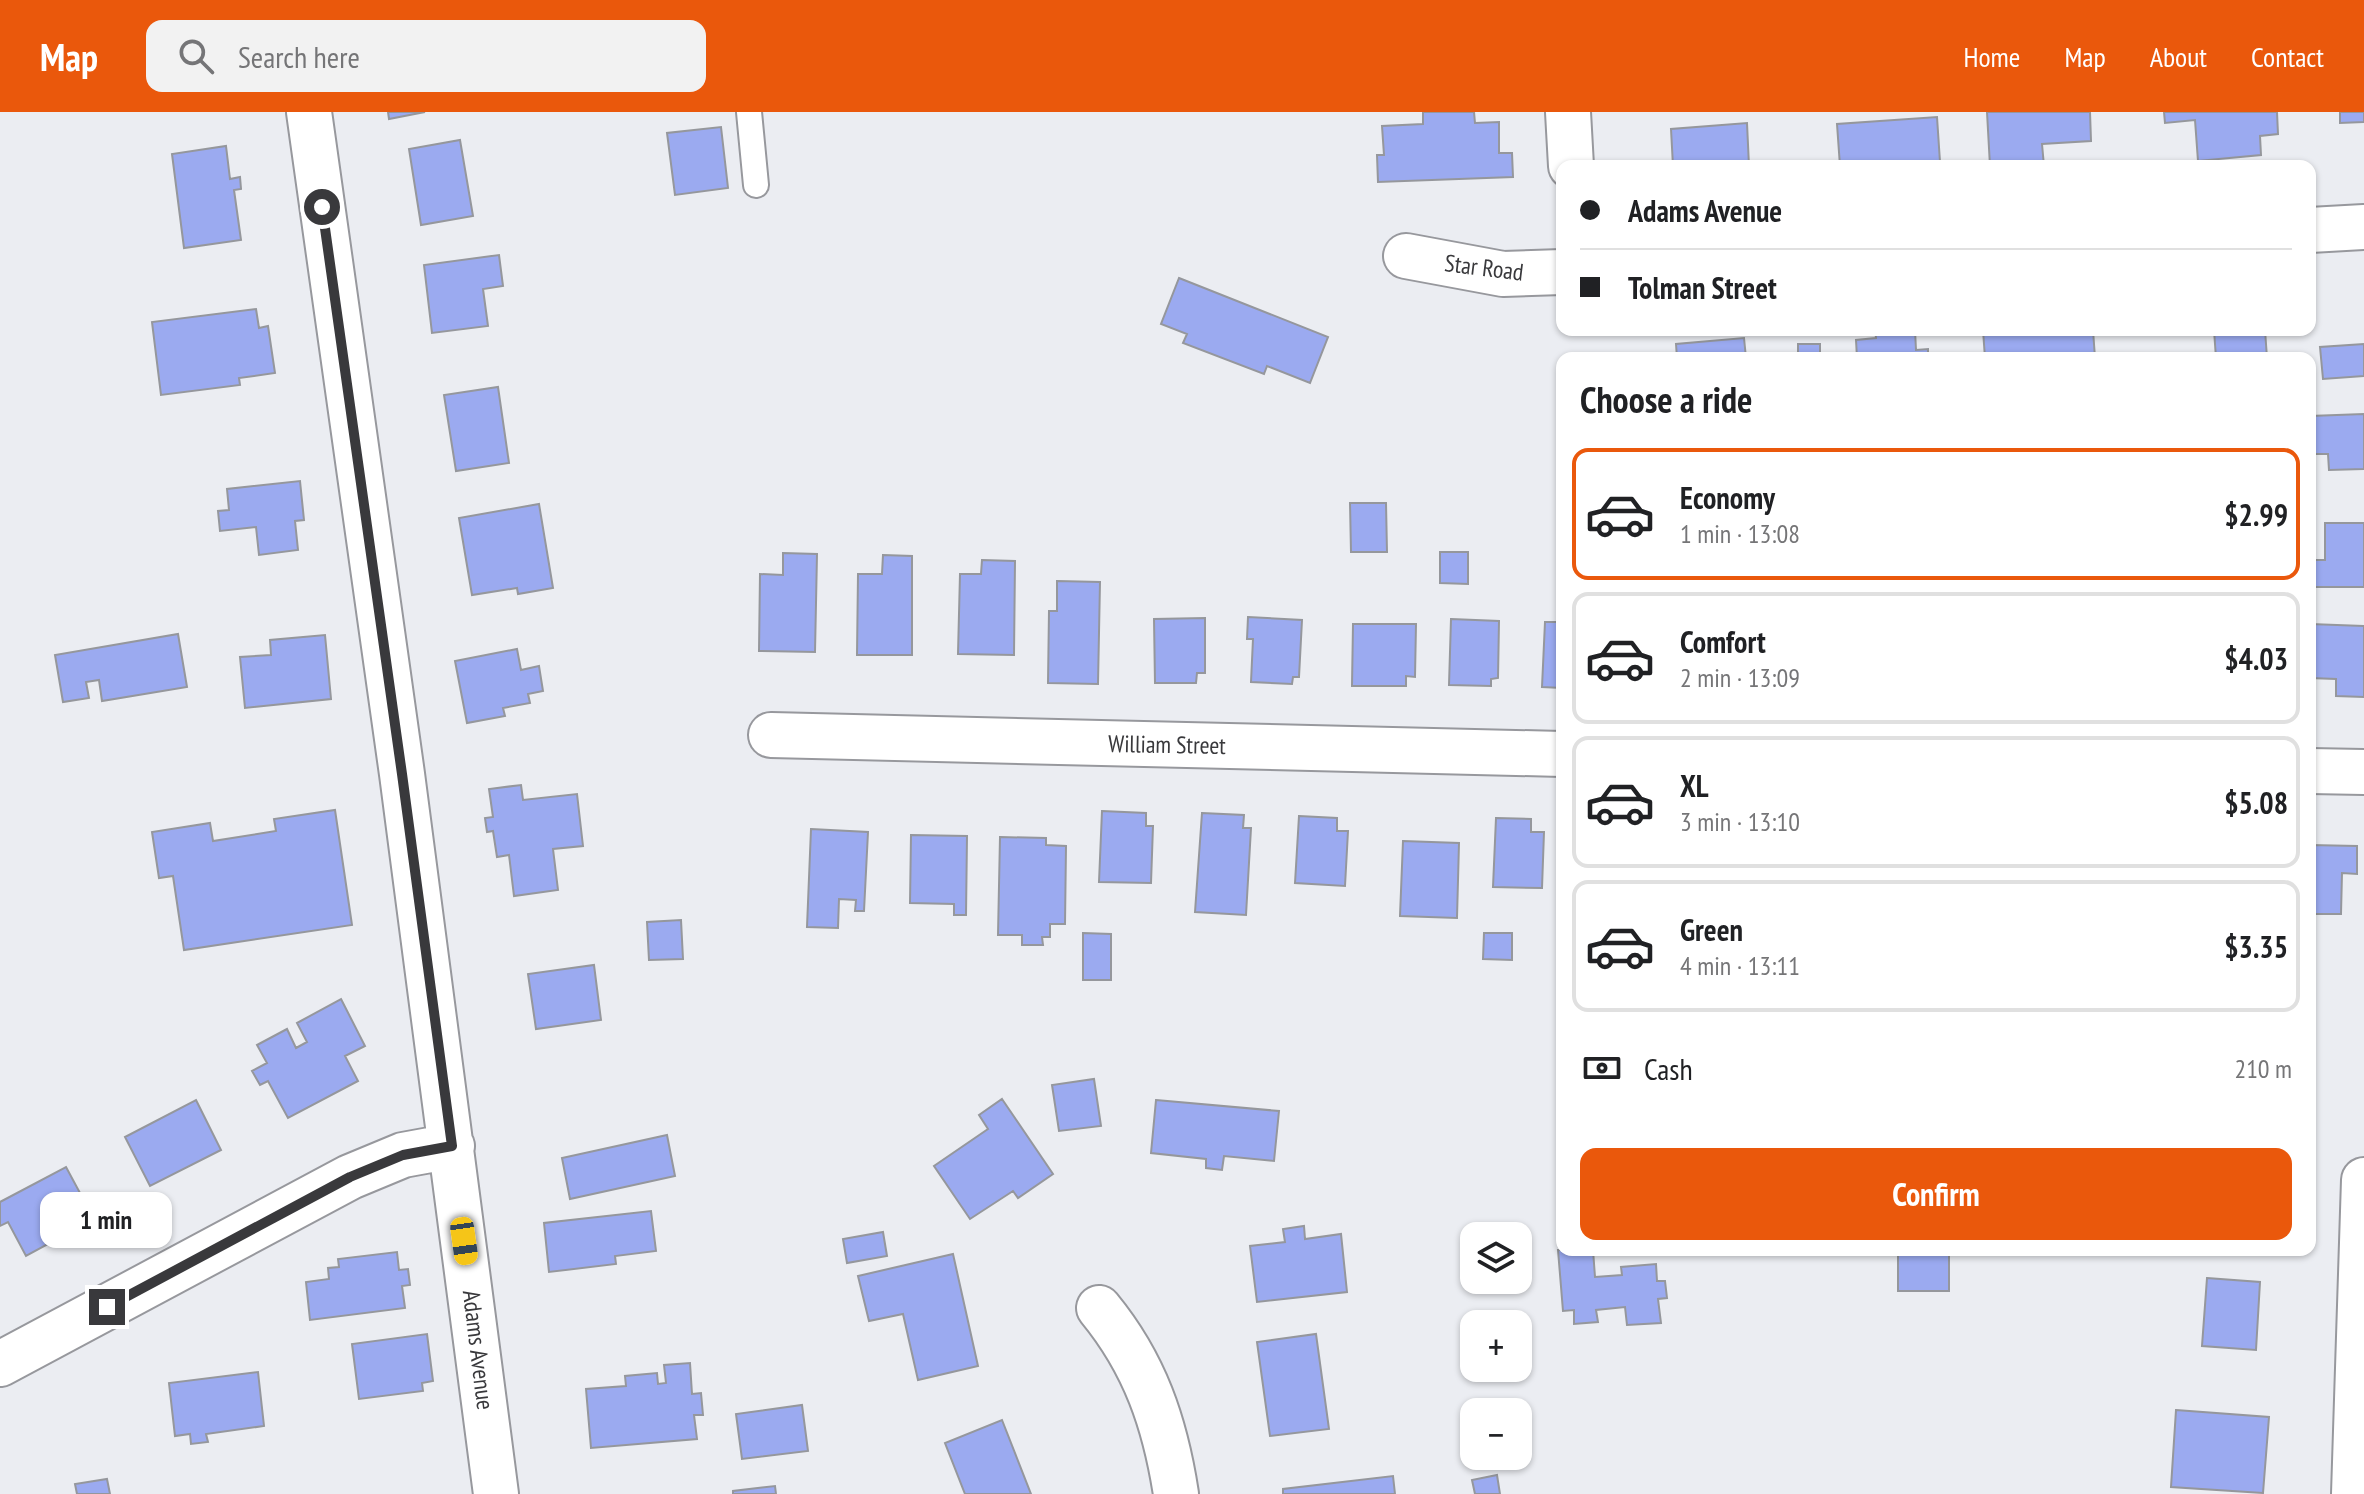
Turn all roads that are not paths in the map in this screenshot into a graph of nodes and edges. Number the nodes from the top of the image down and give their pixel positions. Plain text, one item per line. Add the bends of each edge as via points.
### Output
1 (309, 112) edge
2 (749, 112) edge
3 (1568, 112) edge
4 (1571, 160) edge
5 (756, 185) dead end
6 (2364, 227) edge
7 (2316, 230) edge
8 (1406, 256) dead end
9 (1556, 272) edge
10 (771, 735) dead end
11 (1556, 754) edge
12 (2316, 771) edge
13 (2364, 772) edge
14 (452, 1146) junction
15 (2364, 1180) edge
16 (1099, 1308) dead end
17 (2362, 1314) edge
18 (0, 1364) edge
19 (496, 1494) edge
20 (1176, 1494) edge
21 (2354, 1494) edge

1 - 14 street, Adams Avenue
2 - 5 lane
3 - 4 street
6 - 7 street
8 - 9 street, Star Road via 1503,274
10 - 11 street, William Street
12 - 13 street
14 - 18 street via 403,1155 350,1177
14 - 19 street, Adams Avenue
15 - 17 street
16 - 20 street via 1130,1352 1156,1406
17 - 21 street

